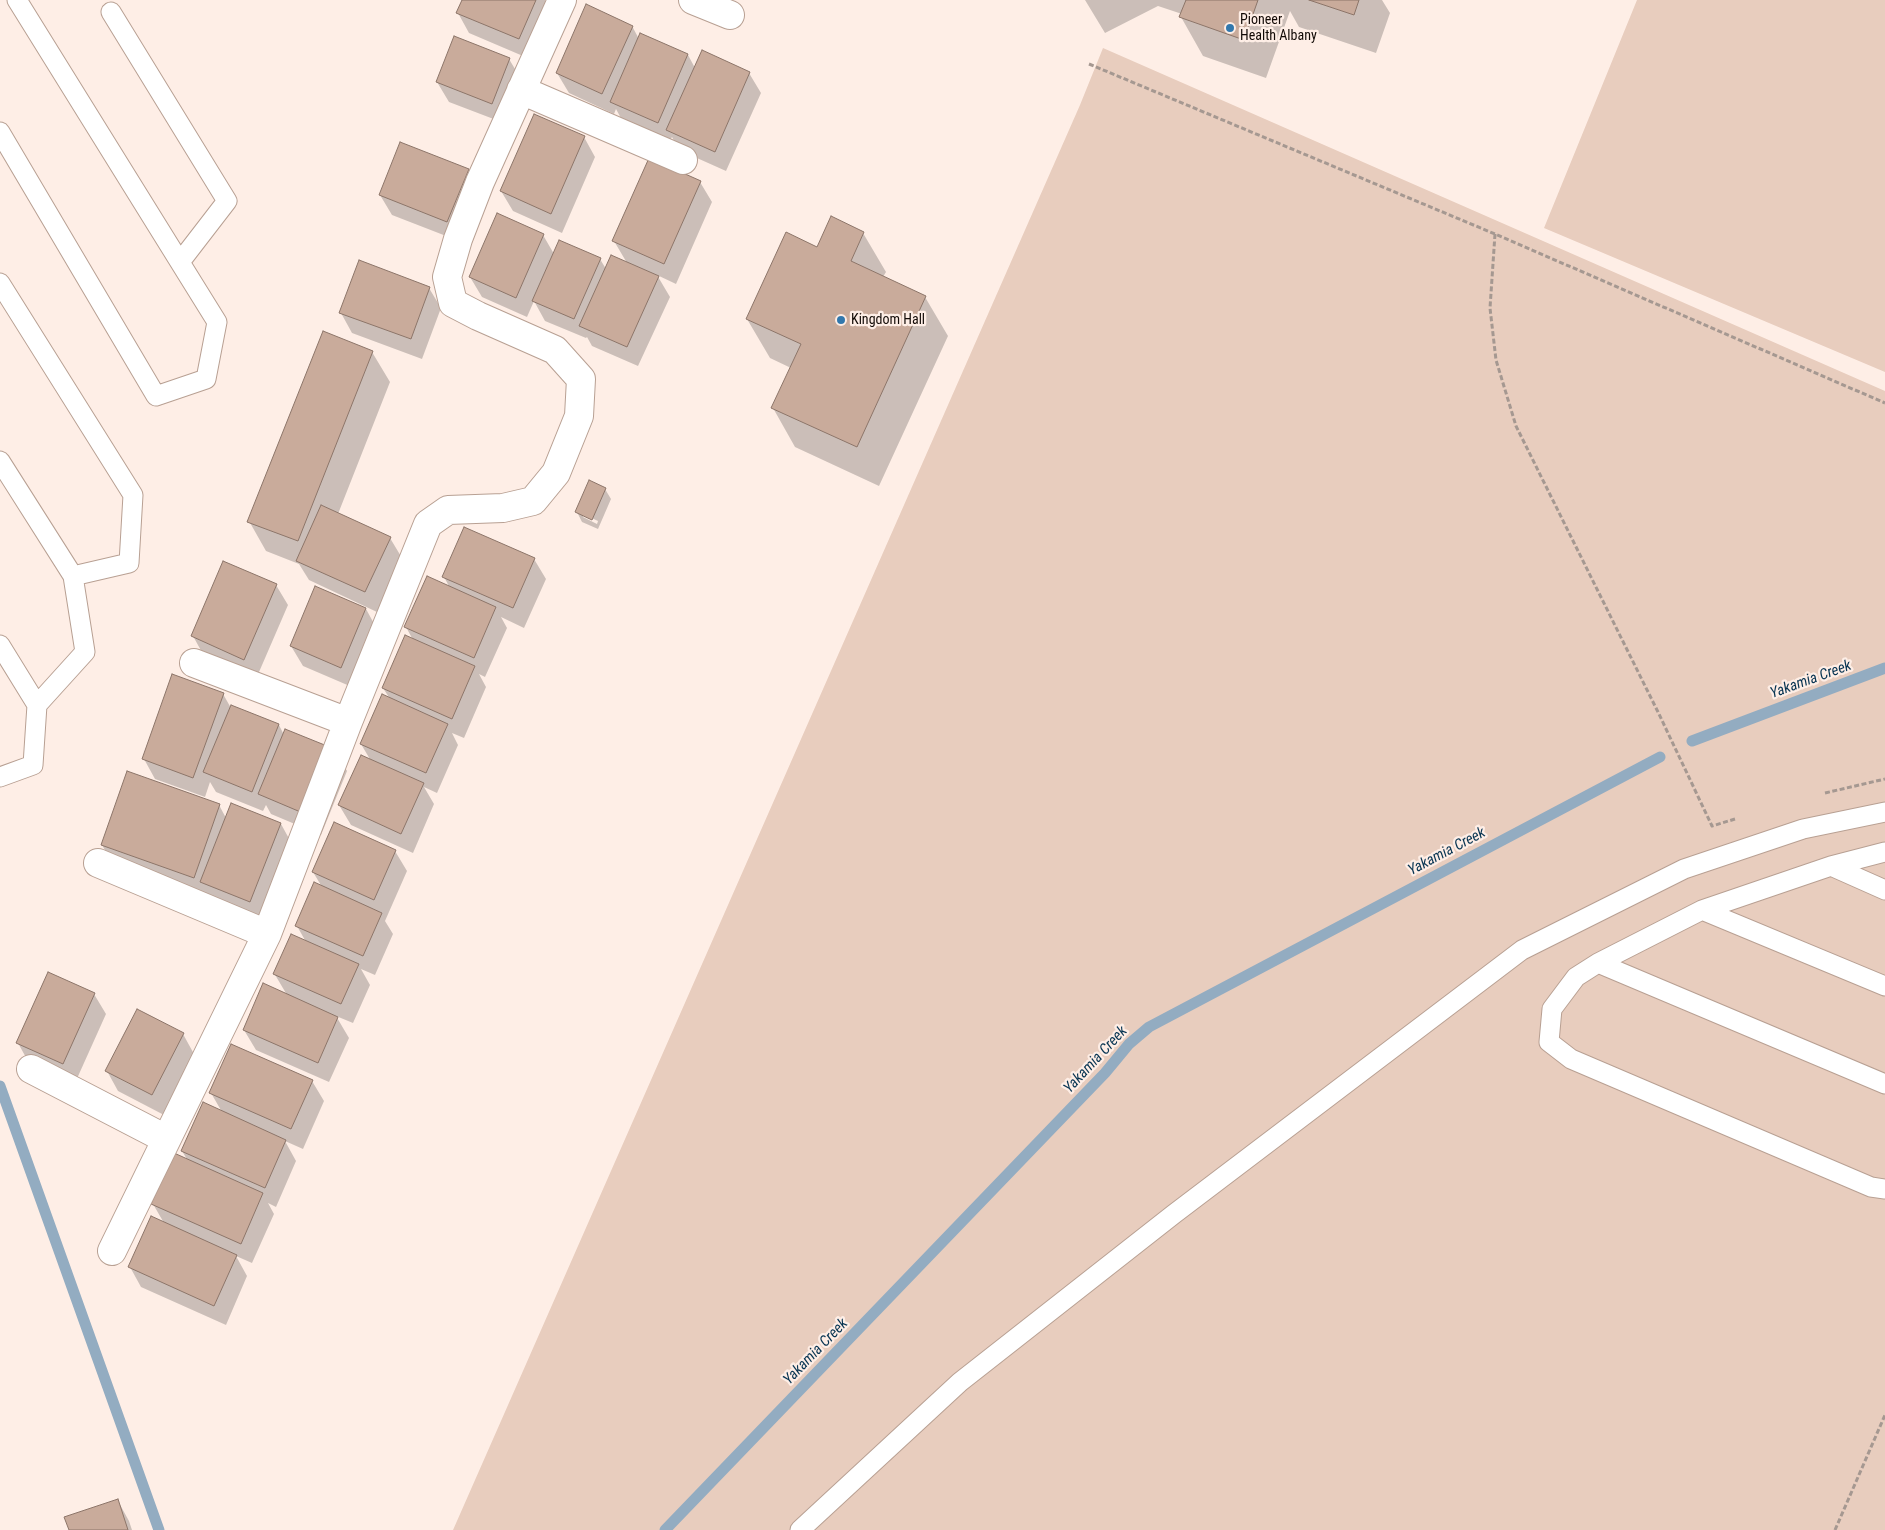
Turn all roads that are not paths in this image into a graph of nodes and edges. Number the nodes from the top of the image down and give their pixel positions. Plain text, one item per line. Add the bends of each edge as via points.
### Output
1 (17, 0) edge
2 (562, 0) edge
3 (693, 0) edge
4 (111, 12) dead end
5 (730, 15) dead end
6 (521, 90) junction
7 (0, 132) edge
8 (683, 160) dead end
9 (180, 262) junction
10 (0, 284) edge
11 (0, 461) edge
12 (73, 576) junction
13 (0, 645) edge
14 (194, 663) dead end
15 (37, 705) junction
16 (348, 722) junction
17 (0, 777) edge
18 (1885, 812) edge
19 (1885, 852) edge
20 (98, 863) dead end
21 (1831, 866) junction
22 (1885, 890) edge
23 (1702, 910) junction
24 (267, 934) junction
25 (1598, 963) junction
26 (1885, 986) edge
27 (31, 1069) dead end
28 (1885, 1084) edge
29 (166, 1140) junction
30 (1885, 1189) edge
31 (112, 1251) dead end
32 (800, 1530) edge

1 - 9 lane
2 - 6 street
3 - 5 street
4 - 9 lane via 227,201
6 - 8 street
6 - 16 street via 480,182 447,277 452,302 555,350 581,379 579,416 556,473 533,501 503,508 448,510 428,524
7 - 9 lane via 156,396 206,379 217,322
10 - 12 lane via 133,495 129,563
11 - 12 lane
12 - 15 lane via 86,652
13 - 15 lane
14 - 16 street
15 - 17 lane via 33,765
16 - 24 street
18 - 32 lane via 1803,829 1684,869 1522,950 1174,1214 960,1382
19 - 21 lane
20 - 24 street
21 - 22 lane
21 - 23 lane
23 - 25 lane
23 - 26 lane
24 - 29 street
25 - 28 lane
25 - 30 lane via 1576,977 1552,1008 1549,1042 1571,1059 1871,1187
27 - 29 street
29 - 31 street

